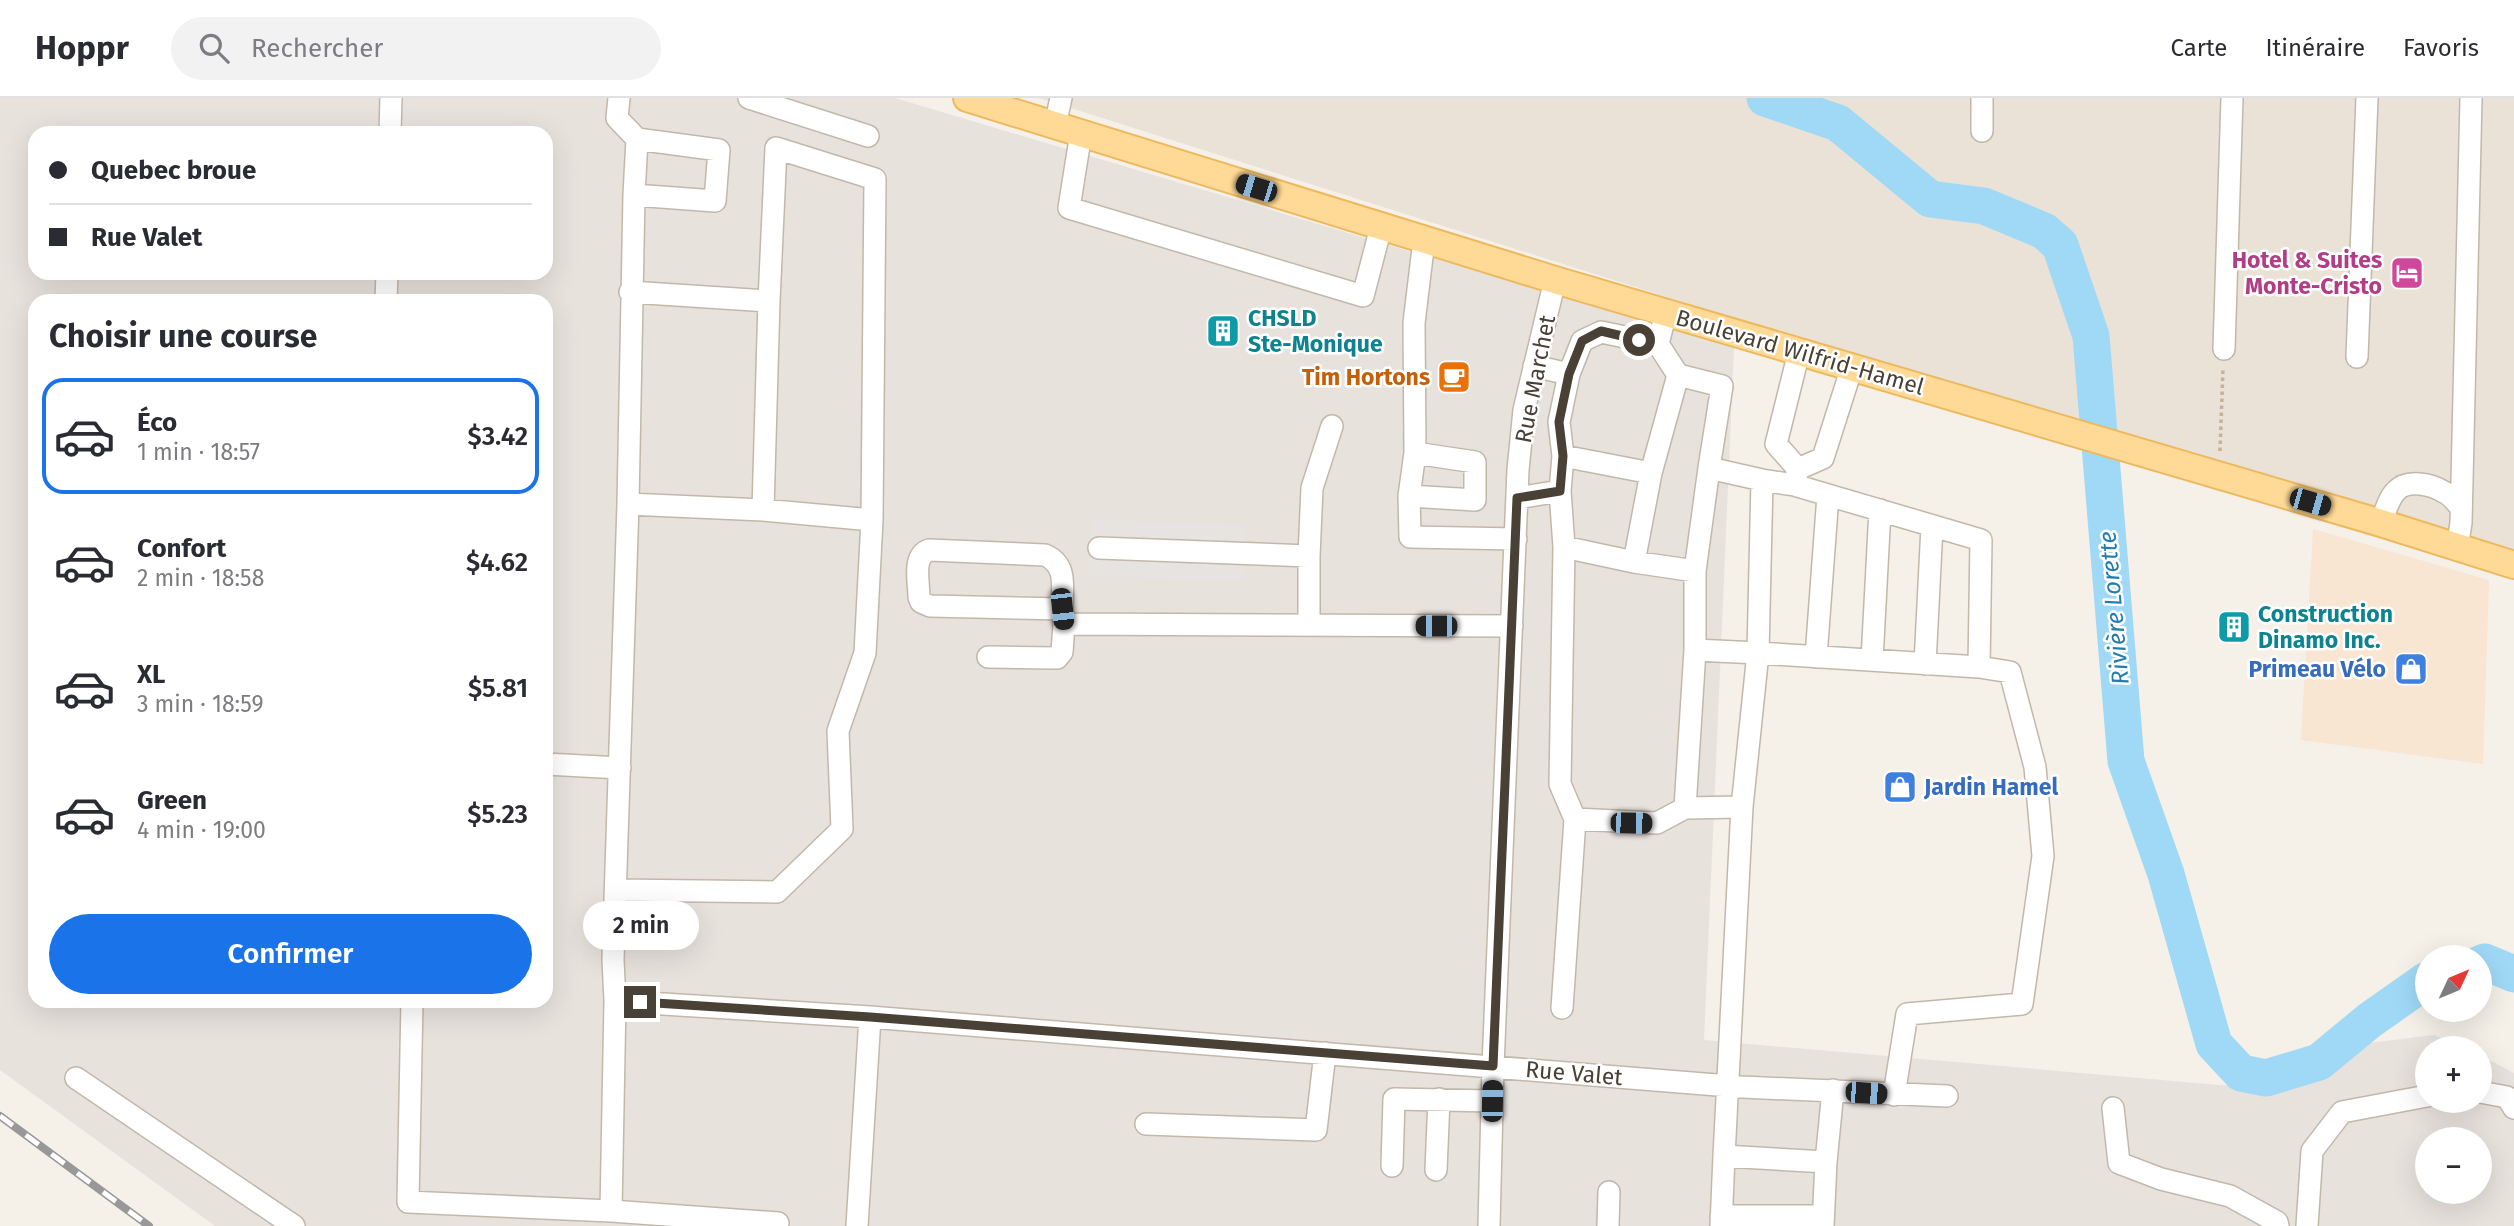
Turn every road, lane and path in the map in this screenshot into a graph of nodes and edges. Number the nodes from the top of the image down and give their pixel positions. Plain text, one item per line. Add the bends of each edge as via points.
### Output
1 (391, 98) edge
2 (619, 98) edge
3 (749, 98) edge
4 (968, 98) edge
5 (1061, 98) edge
6 (1982, 98) edge
7 (2232, 98) edge
8 (2367, 98) edge
9 (2471, 98) edge
10 (1055, 125) junction
11 (390, 126) edge
12 (1982, 131) dead end
13 (1081, 133) junction
14 (868, 136) dead end
15 (637, 139) junction
16 (634, 195) junction
17 (1381, 227) junction
18 (1424, 240) junction
19 (1555, 280) junction
20 (630, 292) junction
21 (769, 301) junction
22 (1666, 313) junction
23 (1658, 344) junction
24 (2224, 349) joint
25 (1799, 352) junction
26 (2357, 357) dead end
27 (1534, 366) junction
28 (1852, 367) junction
29 (1569, 374) junction
30 (1678, 374) junction
31 (1332, 426) dead end
32 (2220, 451) dead end
33 (1415, 453) junction
34 (1563, 456) junction
35 (1709, 468) junction
36 (1651, 473) junction
37 (1796, 477) junction
38 (1762, 480) junction
39 (1560, 491) junction
40 (1828, 495) junction
41 (1409, 496) junction
42 (1517, 498) junction
43 (628, 504) junction
44 (2461, 508) junction
45 (763, 510) junction
46 (1880, 510) junction
47 (872, 520) junction
48 (2381, 523) junction
49 (1932, 526) junction
50 (1516, 539) junction
51 (1564, 547) junction
52 (2457, 547) junction
53 (1099, 548) dead end
54 (1309, 556) junction
55 (1634, 562) junction
56 (2514, 565) edge
57 (1695, 571) junction
58 (1063, 617) junction
59 (1309, 625) junction
60 (1512, 626) junction
61 (1695, 650) junction
62 (1758, 653) junction
63 (988, 657) dead end
64 (1816, 657) junction
65 (1872, 660) junction
66 (1925, 664) junction
67 (1979, 667) junction
68 (553, 764) edge
69 (620, 768) junction
70 (1742, 807) junction
71 (1685, 808) junction
72 (1575, 819) junction
73 (616, 890) junction
74 (615, 1001) junction
75 (412, 1008) edge
76 (1562, 1008) dead end
77 (870, 1017) junction
78 (1325, 1053) junction
79 (1493, 1066) junction
80 (76, 1078) dead end
81 (1726, 1086) junction
82 (1833, 1090) junction
83 (2492, 1094) edge
84 (1894, 1095) junction
85 (1947, 1097) dead end
86 (2415, 1098) edge
87 (1439, 1099) junction
88 (1492, 1101) junction
89 (2113, 1108) dead end
90 (2514, 1108) edge
91 (1146, 1124) dead end
92 (1724, 1156) junction
93 (1826, 1162) junction
94 (1392, 1166) dead end
95 (1436, 1170) dead end
96 (1609, 1192) dead end
97 (611, 1211) junction
98 (1721, 1221) edge
99 (1823, 1221) edge
100 (778, 1223) dead end
101 (294, 1226) edge
102 (857, 1226) edge
103 (1489, 1226) edge
104 (1608, 1226) edge
105 (2278, 1226) edge
106 (2308, 1226) edge

1 - 11 street
2 - 15 street via 617,118
3 - 14 street
4 - 10 main road, Boulevard Wilfrid-Hamel
5 - 10 street
6 - 12 street
7 - 24 street
8 - 26 street
9 - 44 street
10 - 13 main road, Boulevard Wilfrid-Hamel
13 - 17 main road, Boulevard Wilfrid-Hamel
13 - 17 street via 1069,208 1363,296
15 - 16 street
15 - 16 street via 719,150 715,201
16 - 20 street
17 - 18 main road, Boulevard Wilfrid-Hamel
18 - 19 main road, Boulevard Wilfrid-Hamel
18 - 33 street via 1414,323
19 - 22 main road, Boulevard Wilfrid-Hamel
19 - 27 street, Rue Marchet
20 - 21 street
20 - 43 street
21 - 45 street
21 - 47 street via 776,148 875,180
22 - 23 street
22 - 25 main road, Boulevard Wilfrid-Hamel
23 - 29 street via 1601,331 1582,341
23 - 30 street
24 - 32 path
25 - 28 main road, Boulevard Wilfrid-Hamel
25 - 37 street via 1776,444
27 - 29 street
27 - 42 street, Rue Marchet via 1524,410
28 - 37 street via 1823,458
28 - 48 main road, Boulevard Wilfrid-Hamel
29 - 34 street via 1559,422
30 - 35 street via 1722,386
30 - 36 street
31 - 54 street via 1312,488
33 - 41 street
33 - 41 street via 1475,462 1475,500
34 - 36 street
34 - 39 street
35 - 38 street
35 - 57 street
36 - 55 street
37 - 38 street
37 - 40 street
38 - 62 street
39 - 42 street
39 - 51 street
40 - 46 street
40 - 64 street
41 - 50 street via 1410,537
42 - 50 street, Rue Marchet
43 - 45 street
43 - 69 street
44 - 48 street via 2432,487 2403,485
44 - 52 street
45 - 47 street
46 - 49 street
46 - 65 street
47 - 73 street via 865,653 838,731 842,829 777,892
48 - 52 main road, Boulevard Wilfrid-Hamel
49 - 66 street
49 - 67 street via 1981,540
50 - 60 street, Rue Marchet
51 - 55 street
51 - 72 street via 1560,784
52 - 56 main road, Boulevard Wilfrid-Hamel
53 - 54 street
54 - 59 street
55 - 57 street
57 - 61 street
58 - 58 street via 1062,574 1054,559 1045,555 929,550 918,558 919,597 930,606
58 - 59 street
58 - 63 street via 1062,652 1057,658
59 - 60 street
60 - 79 street, Rue Marchet
61 - 62 street
61 - 71 street
62 - 64 street
62 - 70 street
64 - 65 street
65 - 66 street
66 - 67 street
67 - 84 street via 2010,672 2035,767 2043,856 2022,1004 1907,1014
68 - 69 street
69 - 73 street
70 - 71 street
70 - 81 street
71 - 72 street via 1657,823
72 - 76 street
73 - 74 street
74 - 77 street, Rue Valet
74 - 97 street
75 - 97 street via 408,1202
77 - 78 street, Rue Valet
77 - 102 street
78 - 79 street, Rue Valet
78 - 91 street via 1316,1130
79 - 81 street, Rue Valet
79 - 88 street, Rue Marchet
80 - 101 street
81 - 82 street, Rue Valet
81 - 92 street
82 - 84 street, Rue Valet
82 - 93 street
83 - 90 street via 2507,1097
84 - 85 street, Rue Valet
86 - 106 street via 2342,1112 2312,1151
87 - 88 street
87 - 94 street via 1394,1099
87 - 95 street
88 - 103 street, Rue Marchet
89 - 105 street via 2119,1163 2230,1196
92 - 93 street
92 - 98 street
93 - 99 street
96 - 104 street
97 - 100 street
98 - 99 street

